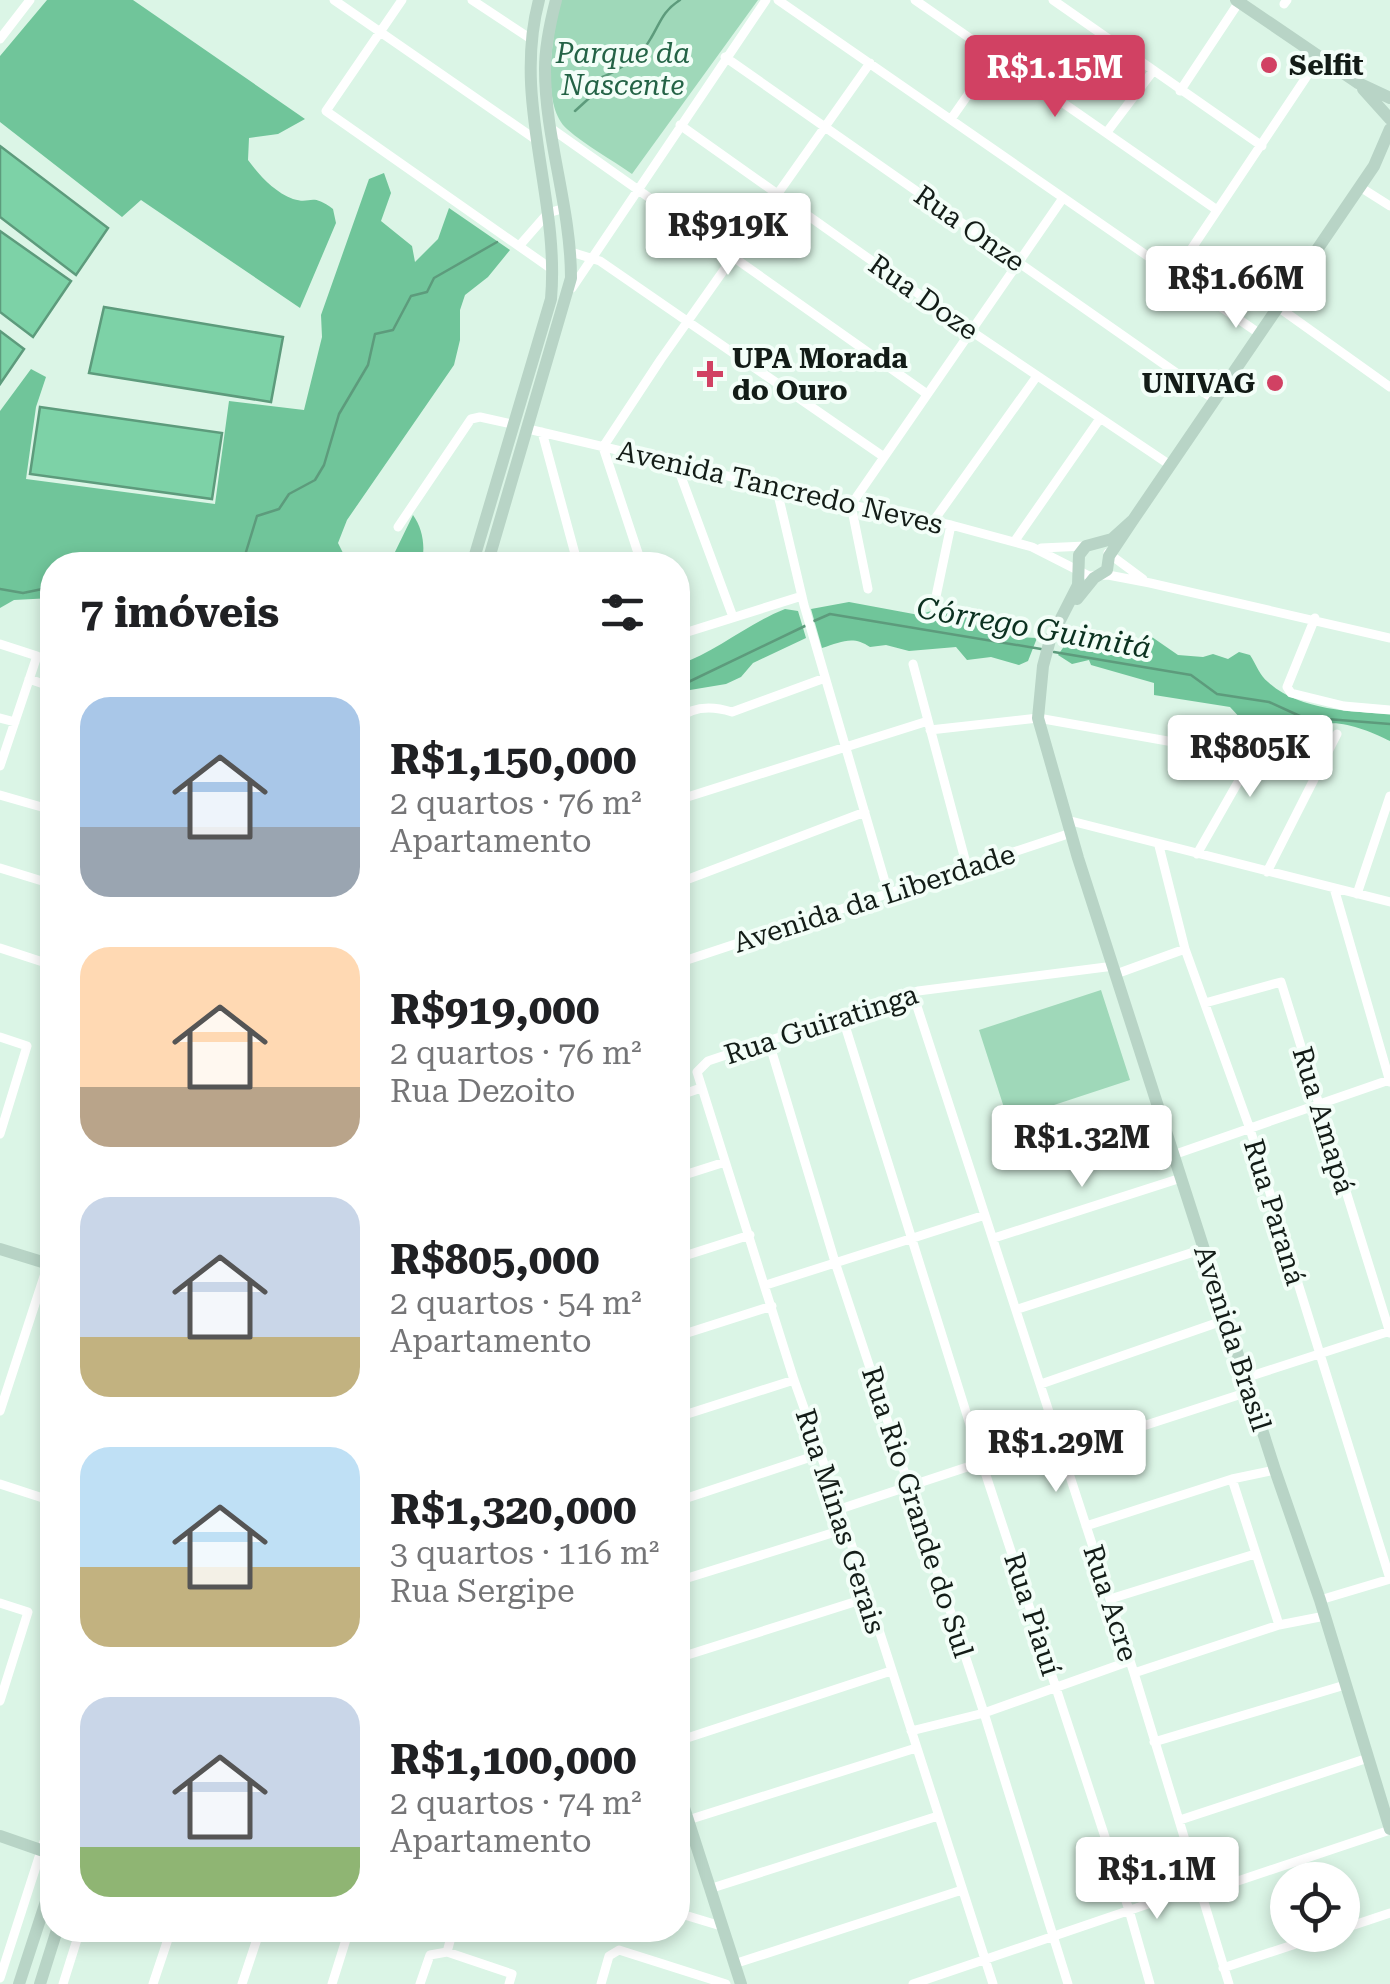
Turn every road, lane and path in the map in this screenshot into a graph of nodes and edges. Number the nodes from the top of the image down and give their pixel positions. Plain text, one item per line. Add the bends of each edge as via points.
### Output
1 (30, 0) edge
2 (334, 0) edge
3 (402, 0) edge
4 (472, 0) edge
5 (540, 0) edge
6 (556, 0) edge
7 (766, 0) edge
8 (778, 0) edge
9 (915, 0) edge
10 (1053, 0) edge
11 (1238, 1) edge
12 (380, 32) junction
13 (0, 39) edge
14 (531, 40) junction
15 (994, 56) junction
16 (726, 57) junction
17 (1320, 58) junction
18 (870, 63) junction
19 (1152, 70) junction
20 (1358, 83) junction
21 (1180, 90) junction
22 (1390, 98) edge
23 (951, 119) junction
24 (1390, 119) edge
25 (680, 125) junction
26 (825, 126) junction
27 (1390, 128) edge
28 (552, 129) junction
29 (1107, 132) junction
30 (536, 138) junction
31 (1262, 146) junction
32 (1390, 152) edge
33 (1374, 166) junction
34 (1360, 187) junction
35 (636, 189) junction
36 (780, 194) junction
37 (1062, 198) junction
38 (1390, 206) edge
39 (565, 208) junction
40 (1217, 210) junction
41 (548, 213) junction
42 (520, 245) junction
43 (570, 252) junction
44 (591, 256) junction
45 (733, 258) junction
46 (1019, 262) junction
47 (554, 270) junction
48 (1174, 276) junction
49 (567, 296) junction
50 (1278, 307) junction
51 (690, 320) junction
52 (971, 331) junction
53 (1260, 334) junction
54 (1037, 376) junction
55 (1390, 387) edge
56 (927, 394) junction
57 (1215, 400) junction
58 (1099, 420) junction
59 (512, 424) junction
60 (535, 430) junction
61 (603, 447) junction
62 (884, 457) junction
63 (676, 463) junction
64 (1170, 466) junction
65 (776, 486) junction
66 (850, 505) junction
67 (1133, 520) junction
68 (932, 522) junction
69 (951, 525) junction
70 (398, 527) dead end
71 (1014, 542) junction
72 (1090, 545) junction
73 (1032, 548) junction
74 (476, 552) edge
75 (492, 552) edge
76 (574, 552) edge
77 (638, 552) edge
78 (1109, 556) junction
79 (1081, 570) junction
80 (1098, 576) junction
81 (1150, 583) junction
82 (868, 589) dead end
83 (803, 601) junction
84 (934, 606) dead end
85 (1064, 616) junction
86 (733, 617) junction
87 (1315, 618) junction
88 (690, 631) edge
89 (1390, 638) edge
90 (0, 644) edge
91 (913, 664) dead end
92 (826, 678) junction
93 (29, 679) junction
94 (40, 682) edge
95 (1390, 710) edge
96 (690, 711) edge
97 (0, 718) edge
98 (1038, 718) junction
99 (14, 722) junction
100 (929, 726) junction
101 (1270, 726) dead end
102 (1337, 734) dead end
103 (844, 747) junction
104 (1252, 756) junction
105 (0, 766) edge
106 (0, 795) edge
107 (690, 796) edge
108 (1390, 796) edge
109 (40, 807) edge
110 (865, 812) junction
111 (1069, 826) junction
112 (1159, 846) junction
113 (1197, 854) junction
114 (967, 867) junction
115 (0, 868) edge
116 (1267, 872) junction
117 (690, 879) edge
118 (40, 880) edge
119 (1334, 888) junction
120 (888, 892) junction
121 (1356, 894) junction
122 (1390, 902) edge
123 (0, 948) edge
124 (1185, 949) junction
125 (690, 958) edge
126 (40, 961) edge
127 (1115, 970) junction
128 (913, 994) junction
129 (1205, 1003) junction
130 (842, 1016) junction
131 (1390, 1024) edge
132 (1377, 1028) junction
133 (0, 1037) edge
134 (768, 1039) junction
135 (1390, 1081) edge
136 (701, 1088) junction
137 (690, 1092) edge
138 (1320, 1104) junction
139 (1250, 1130) junction
140 (0, 1134) edge
141 (1173, 1155) junction
142 (725, 1162) junction
143 (690, 1174) edge
144 (1180, 1178) junction
145 (985, 1214) junction
146 (750, 1235) junction
147 (912, 1237) junction
148 (994, 1238) junction
149 (0, 1248) edge
150 (1203, 1249) junction
151 (690, 1254) edge
152 (40, 1258) edge
153 (835, 1262) junction
154 (766, 1285) junction
155 (40, 1293) edge
156 (772, 1306) junction
157 (1018, 1309) junction
158 (1228, 1319) junction
159 (690, 1332) edge
160 (1390, 1332) edge
161 (1319, 1353) junction
162 (794, 1380) junction
163 (1042, 1384) junction
164 (1250, 1384) junction
165 (0, 1410) edge
166 (690, 1413) edge
167 (1058, 1438) junction
168 (1063, 1452) junction
169 (820, 1454) junction
170 (982, 1463) junction
171 (1275, 1470) junction
172 (1232, 1479) junction
173 (0, 1484) edge
174 (909, 1486) junction
175 (40, 1497) edge
176 (690, 1497) edge
177 (840, 1508) junction
178 (1086, 1526) junction
179 (845, 1530) junction
180 (1255, 1554) junction
181 (690, 1576) edge
182 (1390, 1579) edge
183 (867, 1598) junction
184 (1110, 1600) junction
185 (1320, 1600) junction
186 (0, 1603) edge
187 (1324, 1616) junction
188 (1279, 1625) junction
189 (690, 1654) edge
190 (1130, 1661) junction
191 (890, 1672) junction
192 (1134, 1673) junction
193 (1345, 1685) junction
194 (1057, 1687) junction
195 (0, 1701) edge
196 (984, 1713) junction
197 (911, 1731) junction
198 (690, 1737) edge
199 (1154, 1742) junction
200 (916, 1748) junction
201 (1368, 1758) junction
202 (938, 1816) junction
203 (690, 1819) edge
204 (1180, 1820) junction
205 (690, 1827) edge
206 (1390, 1829) edge
207 (0, 1836) edge
208 (40, 1850) edge
209 (40, 1871) edge
210 (1202, 1888) junction
211 (709, 1889) junction
212 (962, 1890) junction
213 (1130, 1910) junction
214 (1390, 1913) edge
215 (690, 1917) edge
216 (40, 1920) edge
217 (1360, 1922) edge
218 (721, 1926) junction
219 (1054, 1936) junction
220 (53, 1942) edge
221 (76, 1942) edge
222 (167, 1942) edge
223 (256, 1942) edge
224 (346, 1942) edge
225 (450, 1942) edge
226 (448, 1952) junction
227 (1271, 1952) edge
228 (985, 1960) junction
229 (734, 1964) junction
230 (1223, 1968) junction
231 (0, 1978) edge
232 (19, 1984) edge
233 (40, 1984) edge
234 (63, 1984) edge
235 (153, 1984) edge
236 (242, 1984) edge
237 (332, 1984) edge
238 (420, 1984) edge
239 (510, 1984) edge
240 (601, 1984) edge
241 (726, 1984) edge
242 (741, 1984) edge
243 (913, 1984) edge
244 (992, 1984) edge
245 (1068, 1984) edge
246 (1150, 1984) edge
247 (1229, 1984) edge

1 - 13 street
2 - 12 street
3 - 12 street
4 - 14 street
5 - 14 main road
6 - 28 main road via 545,68
7 - 16 street
8 - 18 street
9 - 15 street
10 - 19 street
11 - 17 main road
11 - 21 street
12 - 30 street
12 - 42 street via 326,111
14 - 30 main road
15 - 23 street
15 - 29 street
16 - 25 street
16 - 26 street, Rua Onze
17 - 20 main road
17 - 31 street
18 - 23 street
18 - 26 street
19 - 21 street
19 - 29 street
20 - 22 main road
20 - 24 main road
21 - 31 street
23 - 37 street
25 - 35 street
25 - 36 street, Rua Doze
26 - 36 street
26 - 46 street, Rua Onze
27 - 33 main road, Avenida Brasil
28 - 35 street
28 - 39 main road
29 - 40 street
30 - 41 main road
31 - 40 street
32 - 33 main road, Avenida Brasil
33 - 34 main road, Avenida Brasil
34 - 38 street
34 - 50 main road, Avenida Brasil
35 - 44 street
35 - 45 street
36 - 45 street
36 - 52 street, Rua Doze
37 - 46 street
37 - 48 street
39 - 41 street
39 - 43 main road
40 - 48 street
41 - 42 street
41 - 47 main road
42 - 47 street
43 - 44 street
43 - 49 main road
44 - 49 street
44 - 51 street
45 - 51 street
45 - 56 street
46 - 52 street
46 - 57 street, Rua Onze
47 - 59 main road
48 - 53 street
49 - 60 main road
50 - 53 main road, Avenida Brasil
50 - 55 street
51 - 61 street
51 - 62 street
52 - 54 street, Rua Doze
52 - 56 street
53 - 57 main road, Avenida Brasil
54 - 58 street, Rua Doze
54 - 68 street
56 - 62 street
57 - 64 main road, Avenida Brasil
58 - 64 street, Rua Doze
58 - 71 street
59 - 70 street via 470,419
59 - 74 main road
60 - 61 street, Avenida Tancredo Neves
60 - 75 main road
60 - 76 street
61 - 63 street, Avenida Tancredo Neves
61 - 77 street
62 - 66 street
63 - 65 street, Avenida Tancredo Neves
63 - 86 street
64 - 67 main road, Avenida Brasil
65 - 66 street, Avenida Tancredo Neves
65 - 83 street
66 - 68 street, Avenida Tancredo Neves
66 - 82 street
67 - 72 main road, Avenida Brasil via 1112,538
67 - 78 main road, Avenida Brasil
68 - 69 street, Avenida Tancredo Neves
69 - 71 street, Avenida Tancredo Neves
69 - 84 street
71 - 73 street, Avenida Tancredo Neves
72 - 73 street
72 - 78 street via 1102,546
72 - 79 main road, Avenida Brasil via 1079,555
73 - 79 street
78 - 80 main road, Avenida Brasil
78 - 81 street
79 - 80 street
79 - 85 main road, Avenida Brasil
80 - 81 street
80 - 85 main road, Avenida Brasil
81 - 87 street
83 - 86 street
83 - 92 street
85 - 98 main road, Avenida Brasil via 1043,666
86 - 88 street
87 - 89 street
87 - 95 street via 1287,688 1300,697
90 - 93 street via 36,656
91 - 100 street
92 - 96 street via 732,712
92 - 103 street
93 - 94 street
93 - 99 street
97 - 99 street
98 - 100 street
98 - 104 street
98 - 111 main road, Avenida Brasil
99 - 105 street
100 - 103 street
100 - 114 street
101 - 104 street
102 - 116 street
103 - 107 street
103 - 110 street
104 - 113 street
106 - 109 street
108 - 121 street
110 - 117 street
110 - 120 street
111 - 112 street
111 - 114 street, Avenida da Liberdade
111 - 127 main road, Avenida Brasil
112 - 113 street
112 - 124 street, Rua Paraná
113 - 116 street
114 - 120 street, Avenida da Liberdade
115 - 118 street
116 - 119 street
119 - 121 street
119 - 132 street
120 - 125 street, Avenida da Liberdade
121 - 122 street
123 - 126 street
124 - 127 street, Rua Guiratinga
124 - 129 street, Rua Paraná
127 - 128 street, Rua Guiratinga
127 - 141 main road, Avenida Brasil
128 - 130 street, Rua Guiratinga
128 - 145 street, Rua Acre
129 - 138 street, Rua Amapá via 1281,982
129 - 139 street, Rua Paraná
130 - 134 street, Rua Guiratinga
130 - 147 street, Rua Piauí
131 - 132 street
132 - 135 street
133 - 140 street via 28,1046
134 - 136 street, Rua Guiratinga via 708,1061 697,1072
134 - 153 street, Rua Rio Grande do Sul
135 - 138 street
136 - 137 street, Rua Guiratinga
136 - 142 street, Rua Minas Gerais
138 - 139 street
138 - 160 street, Rua Amapá
139 - 141 street
139 - 161 street, Rua Paraná
141 - 144 main road, Avenida Brasil
142 - 143 street
142 - 146 street, Rua Minas Gerais
144 - 148 street
144 - 150 main road, Avenida Brasil
145 - 147 street
145 - 148 street, Rua Acre
146 - 151 street
146 - 154 street, Rua Minas Gerais
147 - 153 street
147 - 170 street, Rua Piauí
148 - 157 street, Rua Acre
149 - 152 main road
150 - 157 street
150 - 158 main road, Avenida Brasil
153 - 154 street
153 - 174 street, Rua Rio Grande do Sul
154 - 156 street, Rua Minas Gerais
155 - 165 street
156 - 159 street
156 - 162 street, Rua Minas Gerais
157 - 163 street, Rua Acre
158 - 163 street
158 - 164 main road, Avenida Brasil
160 - 161 street
161 - 164 street
161 - 182 street, Rua Paraná
162 - 166 street
162 - 169 street, Rua Minas Gerais
163 - 167 street, Rua Acre
164 - 168 street
164 - 171 main road, Avenida Brasil
167 - 168 street, Rua Acre
167 - 170 street
168 - 178 street, Rua Acre
169 - 176 street
169 - 177 street, Rua Minas Gerais
170 - 174 street
170 - 194 street, Rua Piauí
171 - 172 street
171 - 185 main road, Avenida Brasil
172 - 178 street
172 - 180 street
173 - 175 street
174 - 177 street
174 - 196 street, Rua Rio Grande do Sul
177 - 179 street, Rua Minas Gerais
178 - 184 street, Rua Acre
179 - 181 street
179 - 183 street, Rua Minas Gerais
180 - 184 street
180 - 188 street
182 - 185 street
183 - 189 street
183 - 191 street, Rua Minas Gerais
184 - 190 street, Rua Acre
185 - 187 main road, Avenida Brasil
186 - 195 street via 28,1612
187 - 188 street
187 - 193 main road, Avenida Brasil
188 - 192 street
190 - 192 street, Rua Acre
190 - 194 street
191 - 197 street, Rua Minas Gerais
191 - 198 street
192 - 199 street, Rua Acre
193 - 199 street
193 - 201 main road, Avenida Brasil
194 - 196 street
194 - 213 street, Rua Piauí
196 - 197 street
196 - 219 street, Rua Rio Grande do Sul
197 - 200 street, Rua Minas Gerais
199 - 204 street, Rua Acre
200 - 202 street, Rua Minas Gerais
200 - 203 street
201 - 204 street
201 - 206 main road, Avenida Brasil
202 - 211 street
202 - 212 street, Rua Minas Gerais
204 - 210 street, Rua Acre
205 - 211 main road
206 - 210 street
207 - 208 main road
209 - 231 street
210 - 213 street
210 - 230 street, Rua Acre
211 - 218 main road
212 - 228 street, Rua Minas Gerais
212 - 229 street
213 - 219 street
213 - 246 street, Rua Piauí
214 - 217 street
215 - 218 street
216 - 232 main road
218 - 229 main road
219 - 228 street
219 - 245 street, Rua Rio Grande do Sul
220 - 233 main road
221 - 234 street
222 - 235 street
223 - 236 street
224 - 237 street
225 - 226 street
226 - 238 street via 430,1955
226 - 239 street via 512,1974
227 - 230 street
228 - 243 street
228 - 244 street, Rua Minas Gerais
229 - 242 main road
230 - 247 street, Rua Acre
240 - 241 street via 609,1956 619,1950

